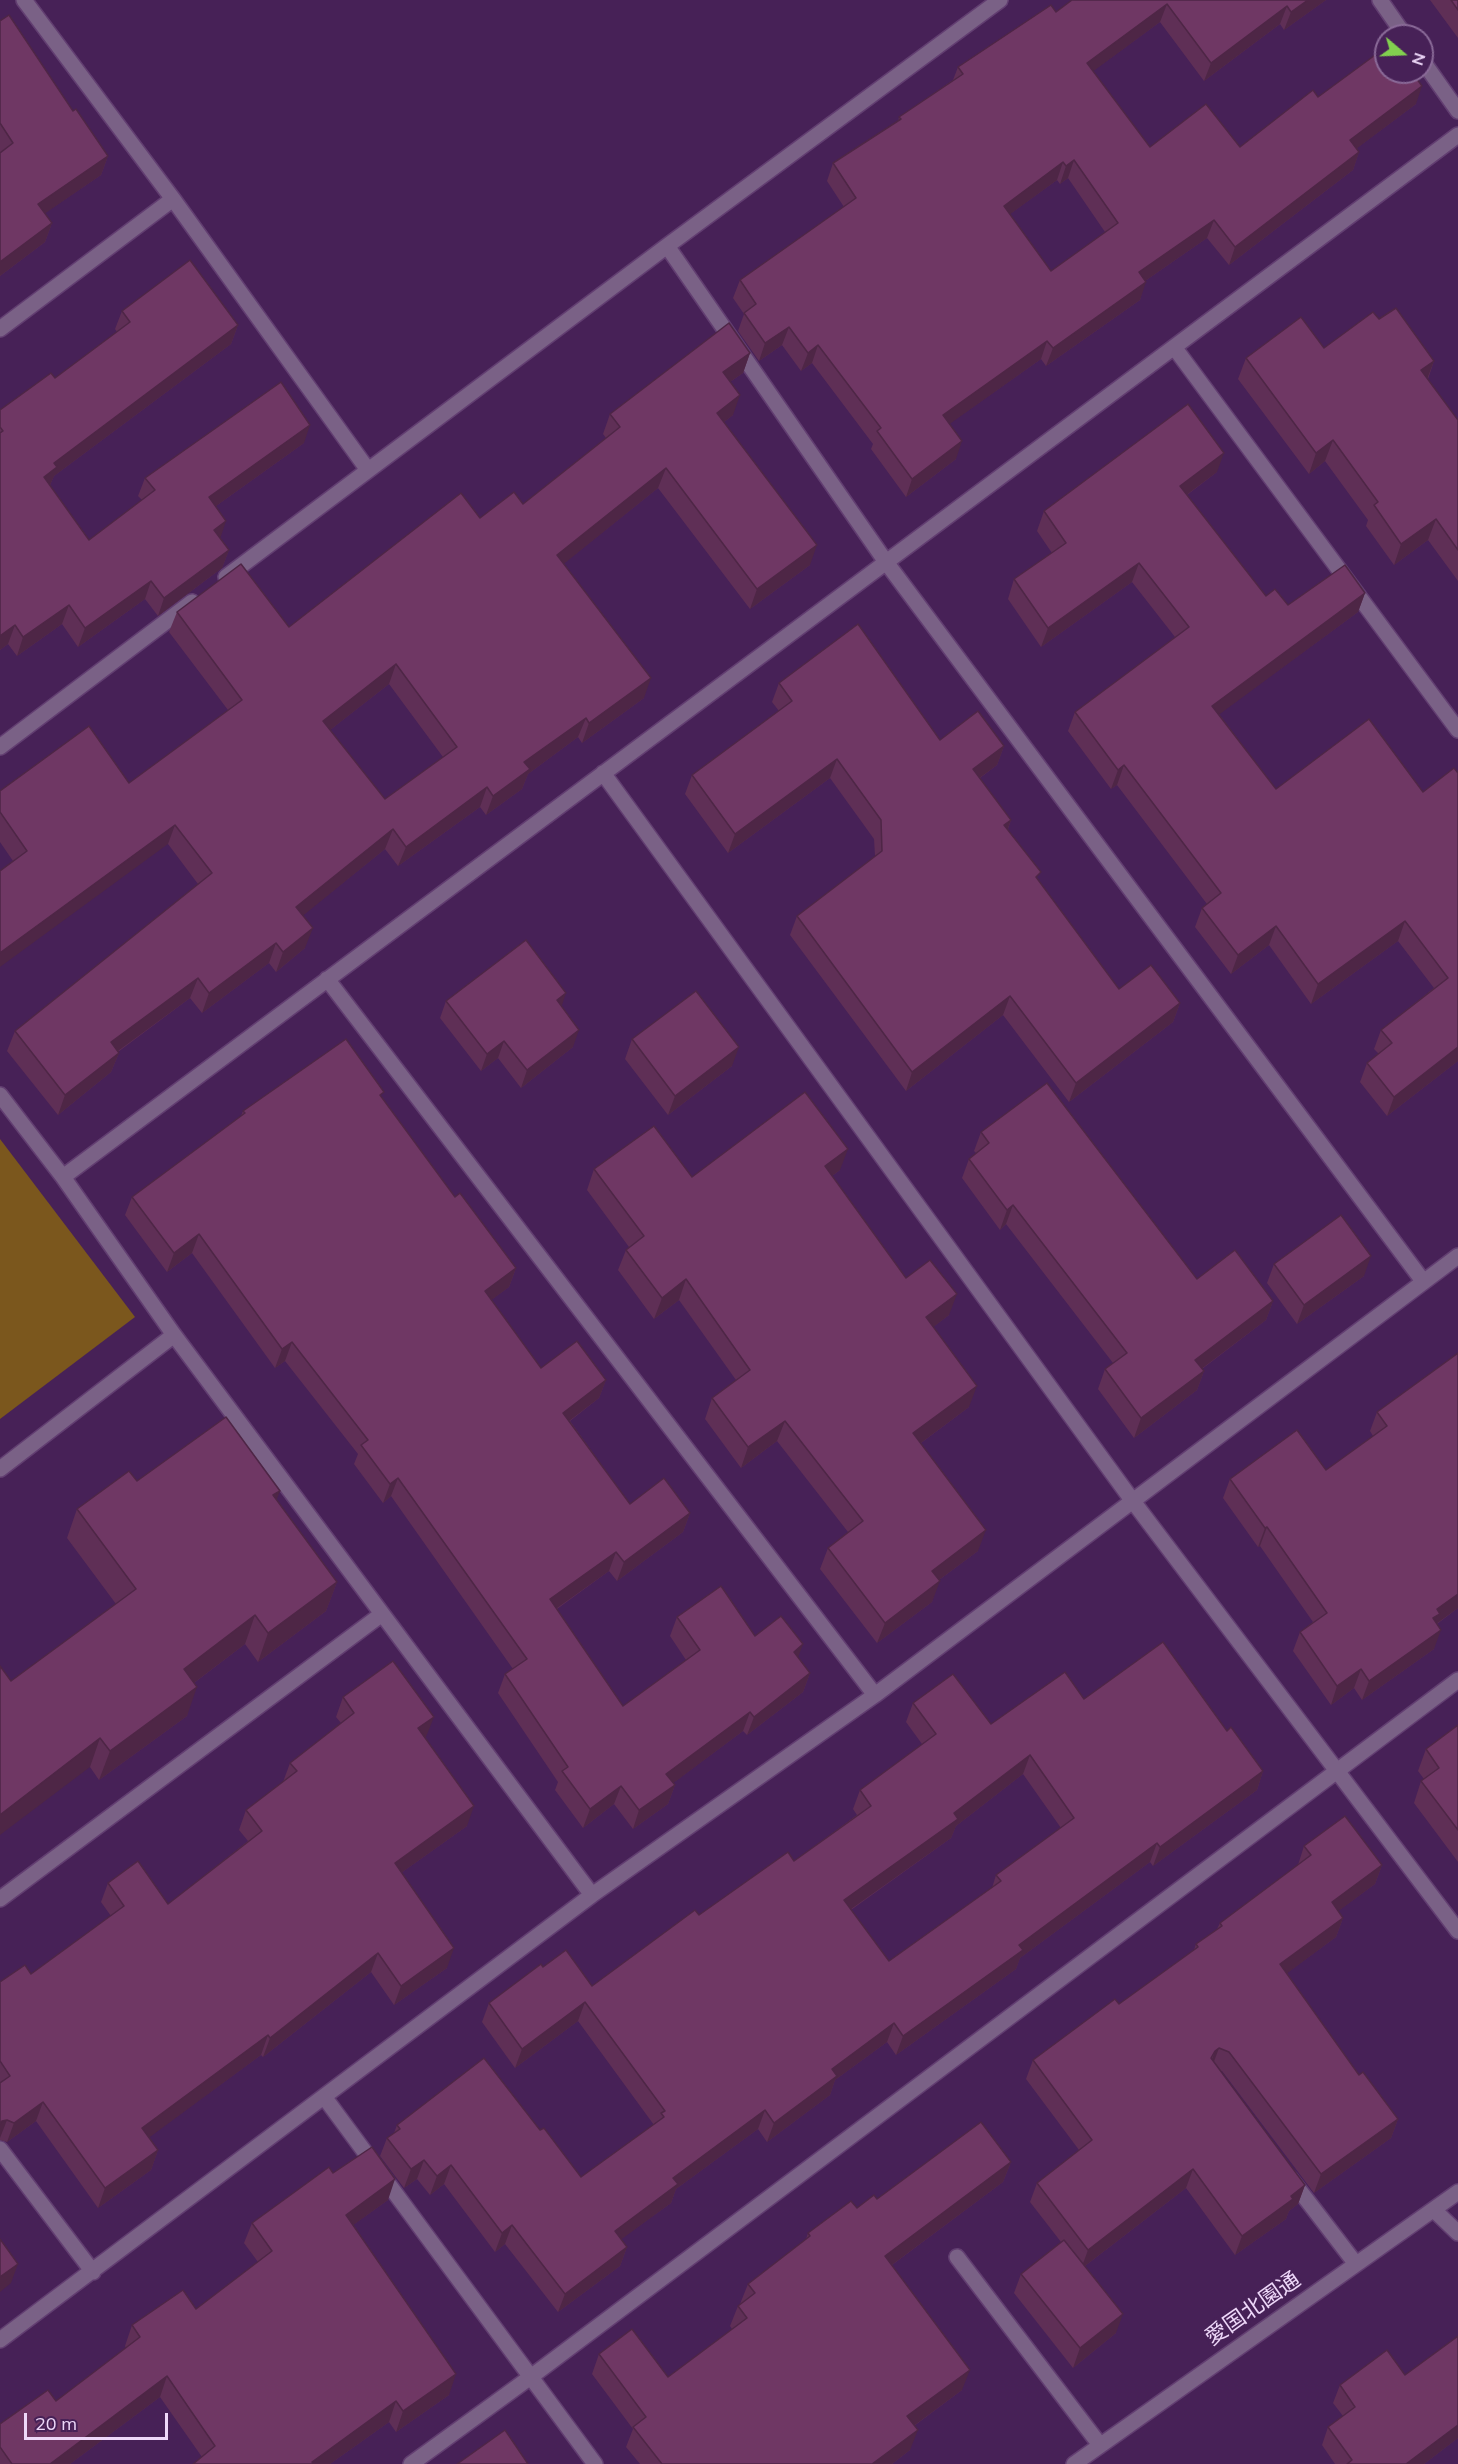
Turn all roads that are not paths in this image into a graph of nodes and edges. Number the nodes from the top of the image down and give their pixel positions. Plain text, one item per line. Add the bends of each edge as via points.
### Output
1 (24, 0) edge
2 (1000, 0) edge
3 (1380, 0) edge
4 (1397, 24) edge
5 (1434, 77) edge
6 (1458, 111) edge
7 (1458, 135) edge
8 (173, 199) junction
9 (667, 246) junction
10 (0, 329) edge
11 (1174, 346) junction
12 (368, 471) junction
13 (886, 562) junction
14 (1458, 730) edge
15 (0, 747) edge
16 (603, 773) junction
17 (327, 979) junction
18 (0, 1095) edge
19 (63, 1177) junction
20 (1458, 1256) edge
21 (1423, 1281) junction
22 (174, 1335) junction
23 (0, 1469) edge
24 (1132, 1500) junction
25 (382, 1614) junction
26 (1458, 1680) edge
27 (875, 1695) junction
28 (1338, 1771) junction
29 (592, 1895) junction
30 (0, 1899) edge
31 (1458, 1931) edge
32 (325, 2098) junction
33 (0, 2149) edge
34 (1278, 2162) edge
35 (1458, 2193) edge
36 (1434, 2210) junction
37 (1458, 2233) edge
38 (957, 2257) dead end
39 (1356, 2264) junction
40 (93, 2272) junction
41 (0, 2340) edge
42 (532, 2376) junction
43 (1100, 2445) junction
44 (411, 2464) edge
45 (595, 2464) edge
46 (1074, 2464) edge

1 - 8 street
2 - 9 street
3 - 4 street
5 - 6 street
7 - 11 street
8 - 10 street
8 - 12 street
9 - 12 street
9 - 13 street
11 - 13 street
11 - 14 street
12 - 15 street
13 - 16 street
13 - 21 street
16 - 17 street
16 - 24 street
17 - 19 street
17 - 27 street
18 - 19 street
19 - 22 street
20 - 21 street
21 - 24 street
22 - 23 street
22 - 25 street
24 - 27 street
24 - 28 street
25 - 29 street
25 - 30 street
26 - 28 street
27 - 29 street
28 - 31 street
28 - 42 street
29 - 32 street
32 - 40 street
32 - 42 street
33 - 40 street
34 - 39 street
35 - 36 street, 愛国北園通
36 - 37 street
36 - 39 street, 愛国北園通
38 - 43 street
39 - 43 street, 愛国北園通
40 - 41 street
42 - 44 street
42 - 45 street
43 - 46 street, 愛国北園通

